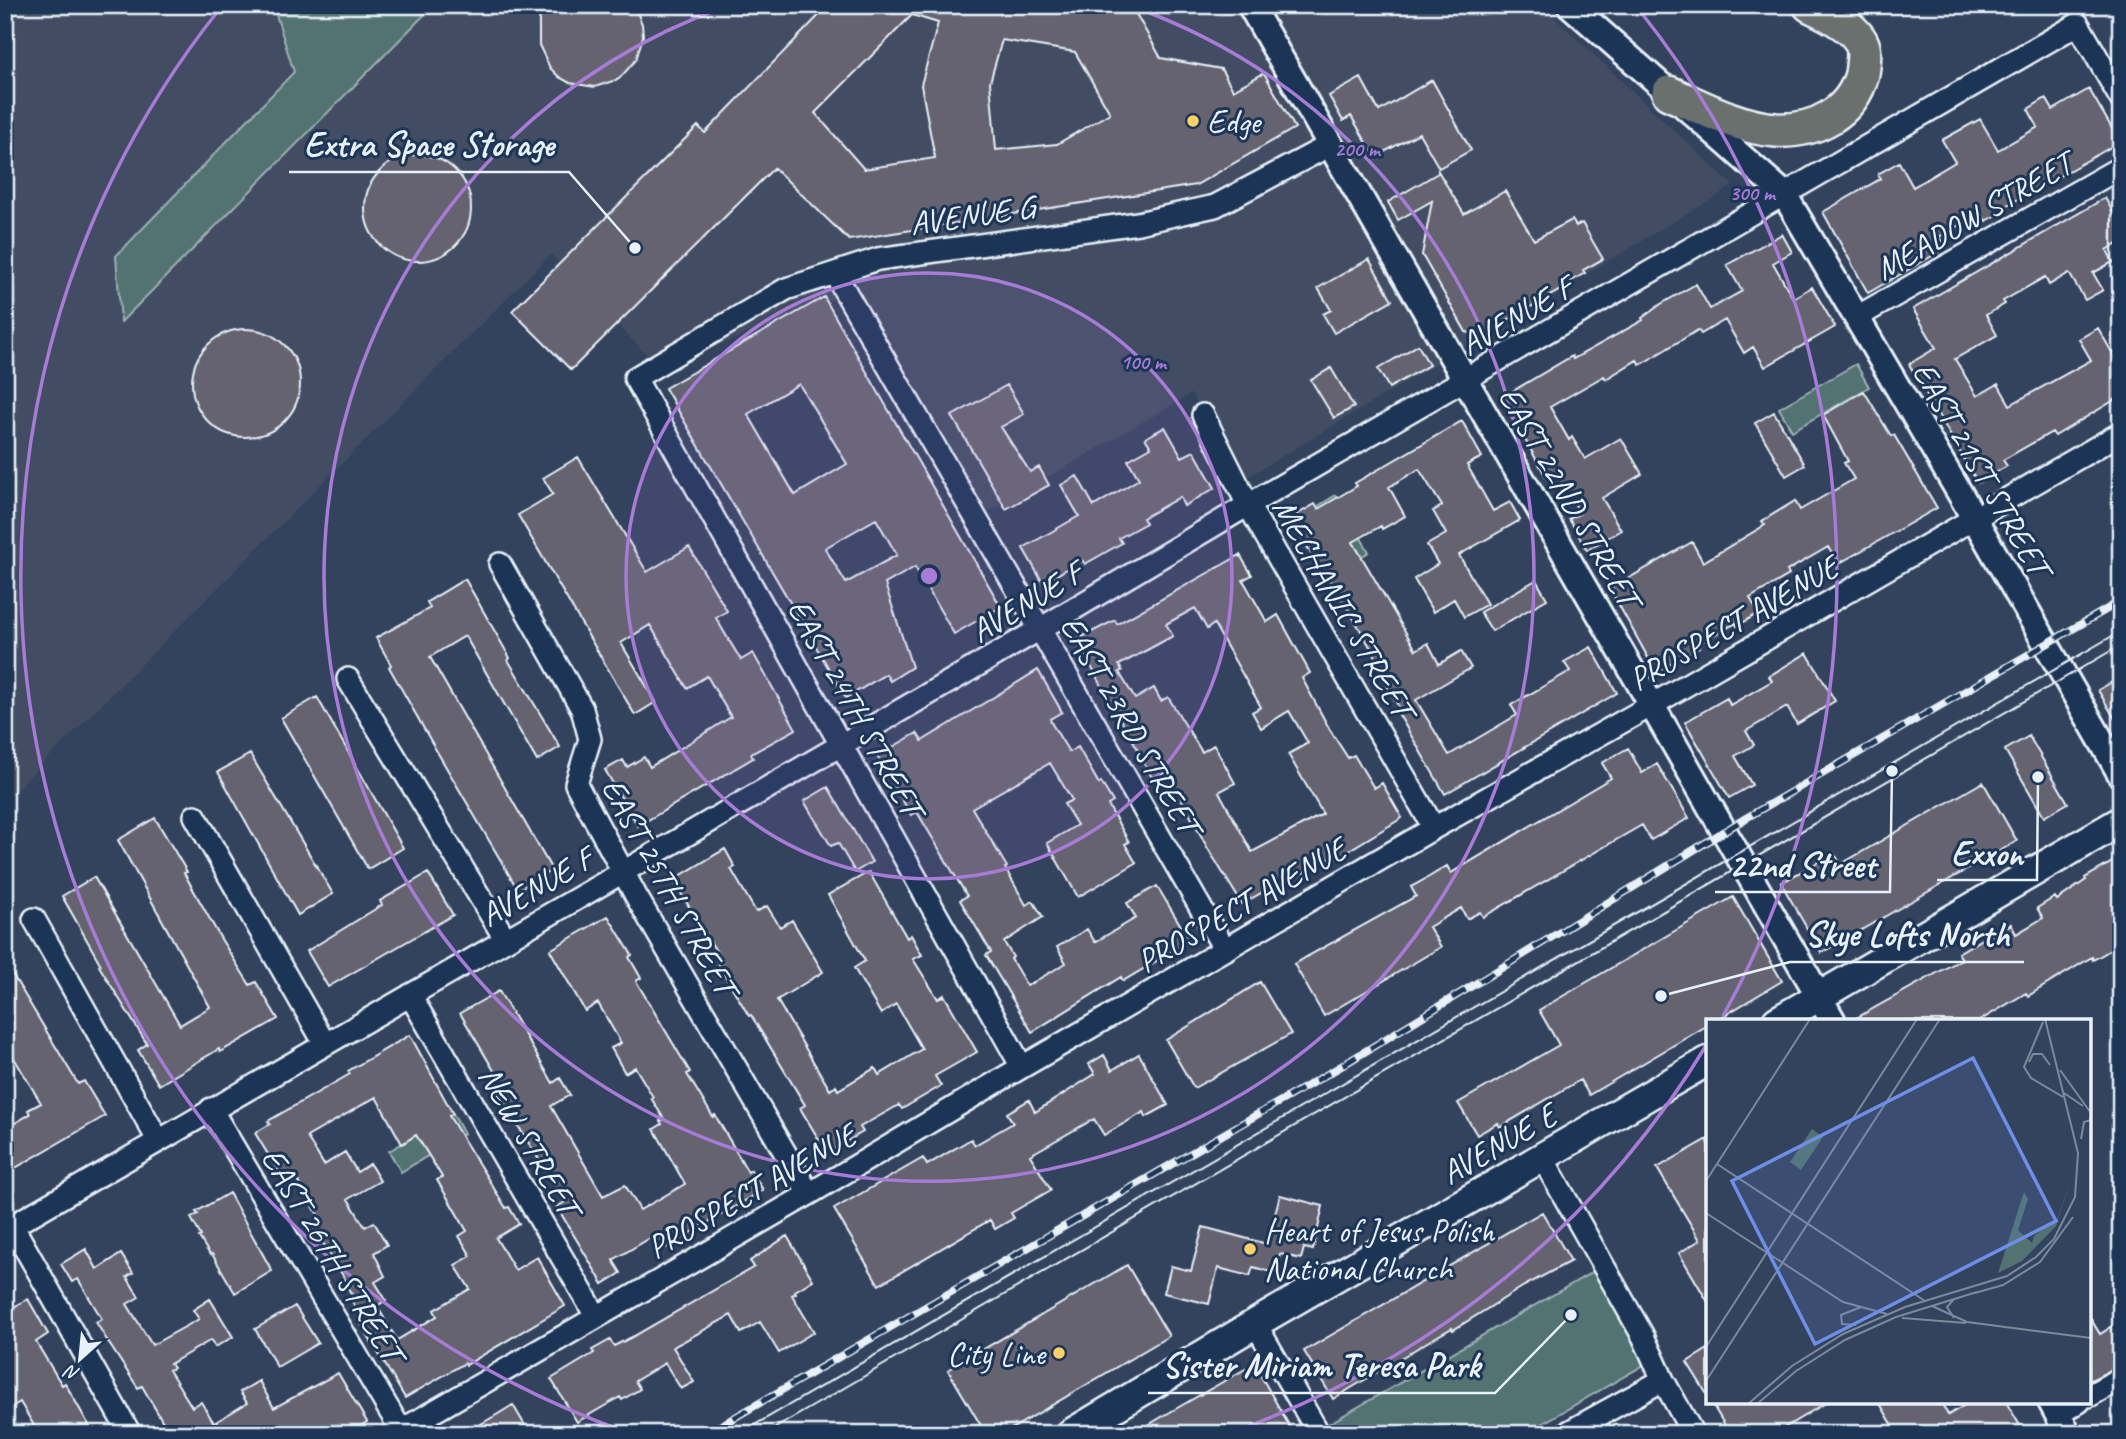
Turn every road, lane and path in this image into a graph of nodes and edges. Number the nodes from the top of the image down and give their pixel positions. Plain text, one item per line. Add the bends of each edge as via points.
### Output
1 (1250, 5) edge
2 (1570, 5) edge
3 (1810, 5) edge
4 (1669, 93) junction
5 (2121, 99) edge
6 (1330, 145) junction
7 (2121, 167) edge
8 (1784, 194) junction
9 (835, 274) junction
10 (1857, 317) junction
11 (635, 378) joint
12 (1466, 380) junction
13 (1203, 415) dead end
14 (2121, 433) edge
15 (1248, 505) junction
16 (1974, 519) junction
17 (500, 564) dead end
18 (1040, 629) junction
19 (348, 679) dead end
20 (1652, 705) junction
21 (841, 745) junction
22 (2121, 775) edge
23 (195, 816) dead end
24 (2121, 821) edge
25 (1434, 828) junction
26 (623, 872) junction
27 (34, 919) dead end
28 (506, 940) junction
29 (1225, 950) junction
30 (410, 995) junction
31 (1819, 996) junction
32 (1780, 1019) edge
33 (1832, 1019) edge
34 (326, 1044) junction
35 (1706, 1062) edge
36 (1022, 1067) junction
37 (211, 1109) junction
38 (158, 1140) junction
39 (1542, 1157) junction
40 (809, 1194) junction
41 (9, 1228) edge
42 (596, 1316) junction
43 (1255, 1323) junction
44 (2121, 1378) edge
45 (1663, 1380) junction
46 (2091, 1395) edge
47 (398, 1432) edge
48 (130, 1434) edge
49 (1070, 1434) edge
50 (1319, 1434) edge
51 (1565, 1434) edge
52 (1693, 1434) edge

1 - 6 street, EAST 22ND STREET
2 - 4 street, EAST 21ST STREET
3 - 4 highway via 1847,26 1863,47 1857,91 1837,114 1809,127 1776,130 1735,122
4 - 8 street, EAST 21ST STREET
5 - 8 street, AVENUE F via 2078,24
6 - 9 street, AVENUE G via 1215,206 1138,223 878,259
6 - 12 street, EAST 22ND STREET
7 - 10 street, MEADOW STREET
8 - 10 street, EAST 21ST STREET
8 - 12 street, AVENUE F
9 - 11 street, AVENUE G via 786,289
9 - 18 street, EAST 23RD STREET
10 - 16 street, EAST 21ST STREET
11 - 21 street, EAST 24TH STREET
12 - 15 street, AVENUE F
12 - 20 street, EAST 22ND STREET
13 - 15 street, MECHANIC STREET
14 - 16 street, PROSPECT AVENUE
15 - 18 street, AVENUE F
15 - 25 street, MECHANIC STREET
16 - 20 street, PROSPECT AVENUE
16 - 22 street, EAST 21ST STREET
17 - 26 street, EAST 25TH STREET via 582,709 590,739 576,783
18 - 21 street, AVENUE F
18 - 29 street, EAST 23RD STREET
19 - 28 street
20 - 25 street, PROSPECT AVENUE
20 - 31 street, EAST 22ND STREET
21 - 26 street, AVENUE F
21 - 36 street, EAST 24TH STREET
23 - 34 street
24 - 31 main road
25 - 29 street, PROSPECT AVENUE
26 - 28 street, AVENUE F
26 - 40 street, EAST 25TH STREET
27 - 38 street
28 - 30 street, AVENUE F
29 - 36 street, PROSPECT AVENUE
30 - 34 street, AVENUE F
30 - 42 street, NEW STREET
31 - 32 main road
31 - 33 street, EAST 22ND STREET
34 - 37 street, AVENUE F
35 - 39 main road, AVENUE E
36 - 40 street, PROSPECT AVENUE
37 - 38 street, AVENUE F
37 - 47 street, EAST 26TH STREET
38 - 41 street, AVENUE F
39 - 43 main road, AVENUE E
39 - 45 street
40 - 42 street, PROSPECT AVENUE
41 - 48 street
42 - 47 street, PROSPECT AVENUE
43 - 49 main road, AVENUE E
43 - 50 street
44 - 46 street
45 - 51 street
45 - 52 street

